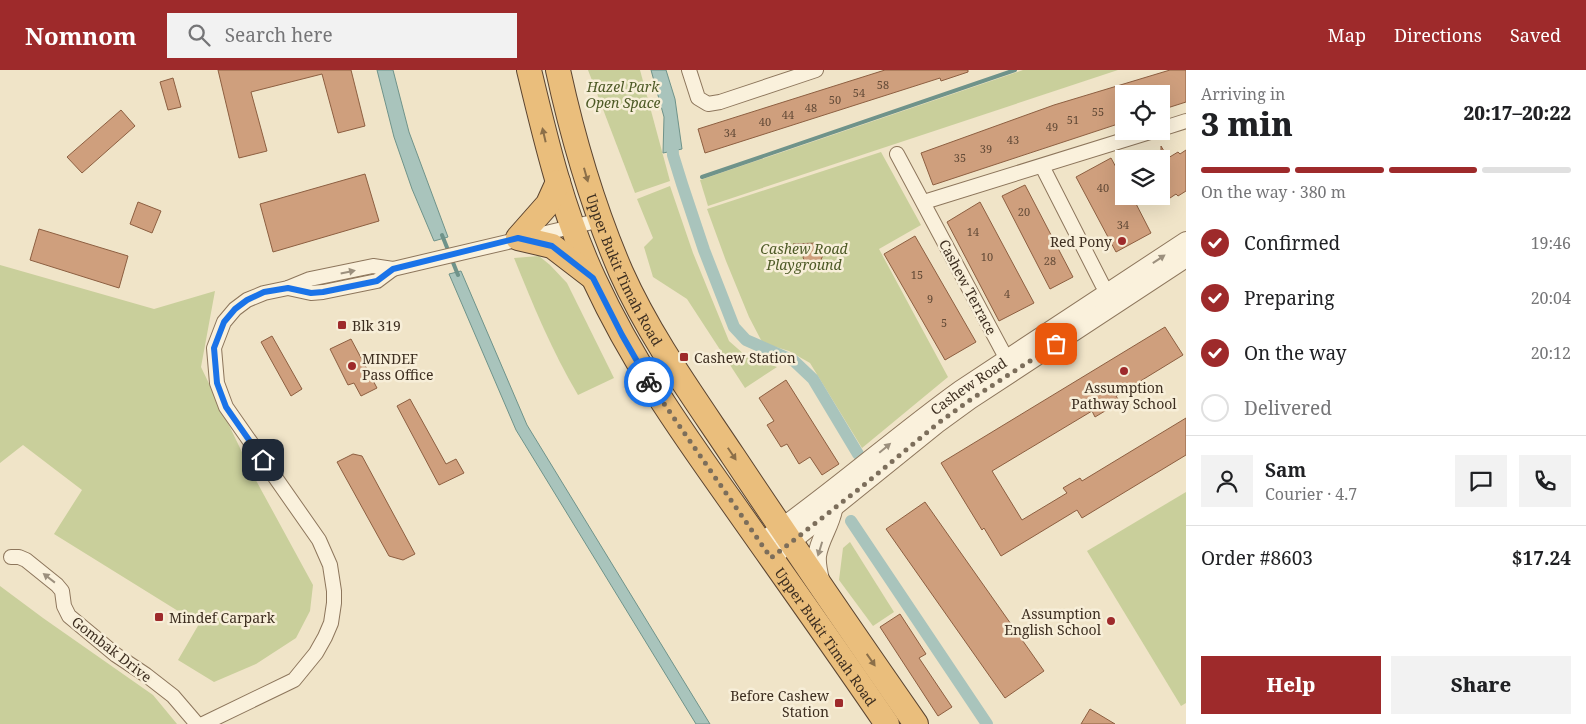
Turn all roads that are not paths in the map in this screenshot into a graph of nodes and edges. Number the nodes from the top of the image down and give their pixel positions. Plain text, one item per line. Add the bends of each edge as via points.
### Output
1 (529, 70) edge
2 (558, 70) edge
3 (689, 70) edge
4 (816, 70) edge
5 (1186, 121) edge
6 (1170, 126) edge
7 (1125, 140) edge
8 (897, 154) dead end
9 (1042, 166) junction
10 (558, 182) junction
11 (924, 202) junction
12 (601, 220) junction
13 (573, 227) junction
14 (518, 238) junction
15 (1186, 241) edge
16 (1186, 258) edge
17 (593, 278) junction
18 (1113, 299) junction
19 (1010, 365) junction
20 (687, 387) junction
21 (667, 409) junction
22 (856, 482) junction
23 (839, 504) junction
24 (786, 536) junction
25 (766, 550) junction
26 (11, 557) dead end
27 (822, 589) junction
28 (196, 724) edge
29 (203, 724) edge
30 (887, 724) edge
31 (916, 724) edge

10 -> 1 highway, Upper Bukit Timah Road
2 -> 12 highway, Upper Bukit Timah Road via 567,111
3 - 4 street via 698,98 708,104
5 - 6 street
7 - 9 street
8 - 11 street, Cashew Terrace
9 - 11 street
9 - 18 street via 1102,284
10 - 13 highway, Upper Bukit Timah Road
10 - 14 highway via 548,204
11 - 19 street, Cashew Terrace
12 - 13 street
12 - 20 highway, Upper Bukit Timah Road via 647,323
13 - 14 street
13 - 17 highway, Upper Bukit Timah Road
14 - 17 highway via 552,246
14 - 29 street via 393,269 377,281 323,292 288,288 264,292 247,300 224,322 214,348 214,366 226,407 319,540 330,565 334,591 331,623 316,653 294,680
18 -> 15 street, Cashew Road
16 - 18 street, Cashew Road
17 - 21 highway, Upper Bukit Timah Road via 622,335
18 - 19 street, Cashew Road
19 - 22 street, Cashew Road via 937,424
22 -> 19 street, Cashew Road via 867,463 929,412
20 - 21 highway via 684,402 674,409
20 -> 24 highway, Upper Bukit Timah Road
21 - 25 highway, Upper Bukit Timah Road
22 - 23 street, Cashew Road
22 - 24 street, Cashew Road
23 - 24 street, Cashew Road
23 -> 27 street via 817,554
24 - 25 street, Cashew Road
24 - 27 highway, Upper Bukit Timah Road
25 - 30 highway, Upper Bukit Timah Road
28 -> 26 street, Gombak Drive via 172,696 69,616 57,585 26,560
27 -> 31 highway, Upper Bukit Timah Road

